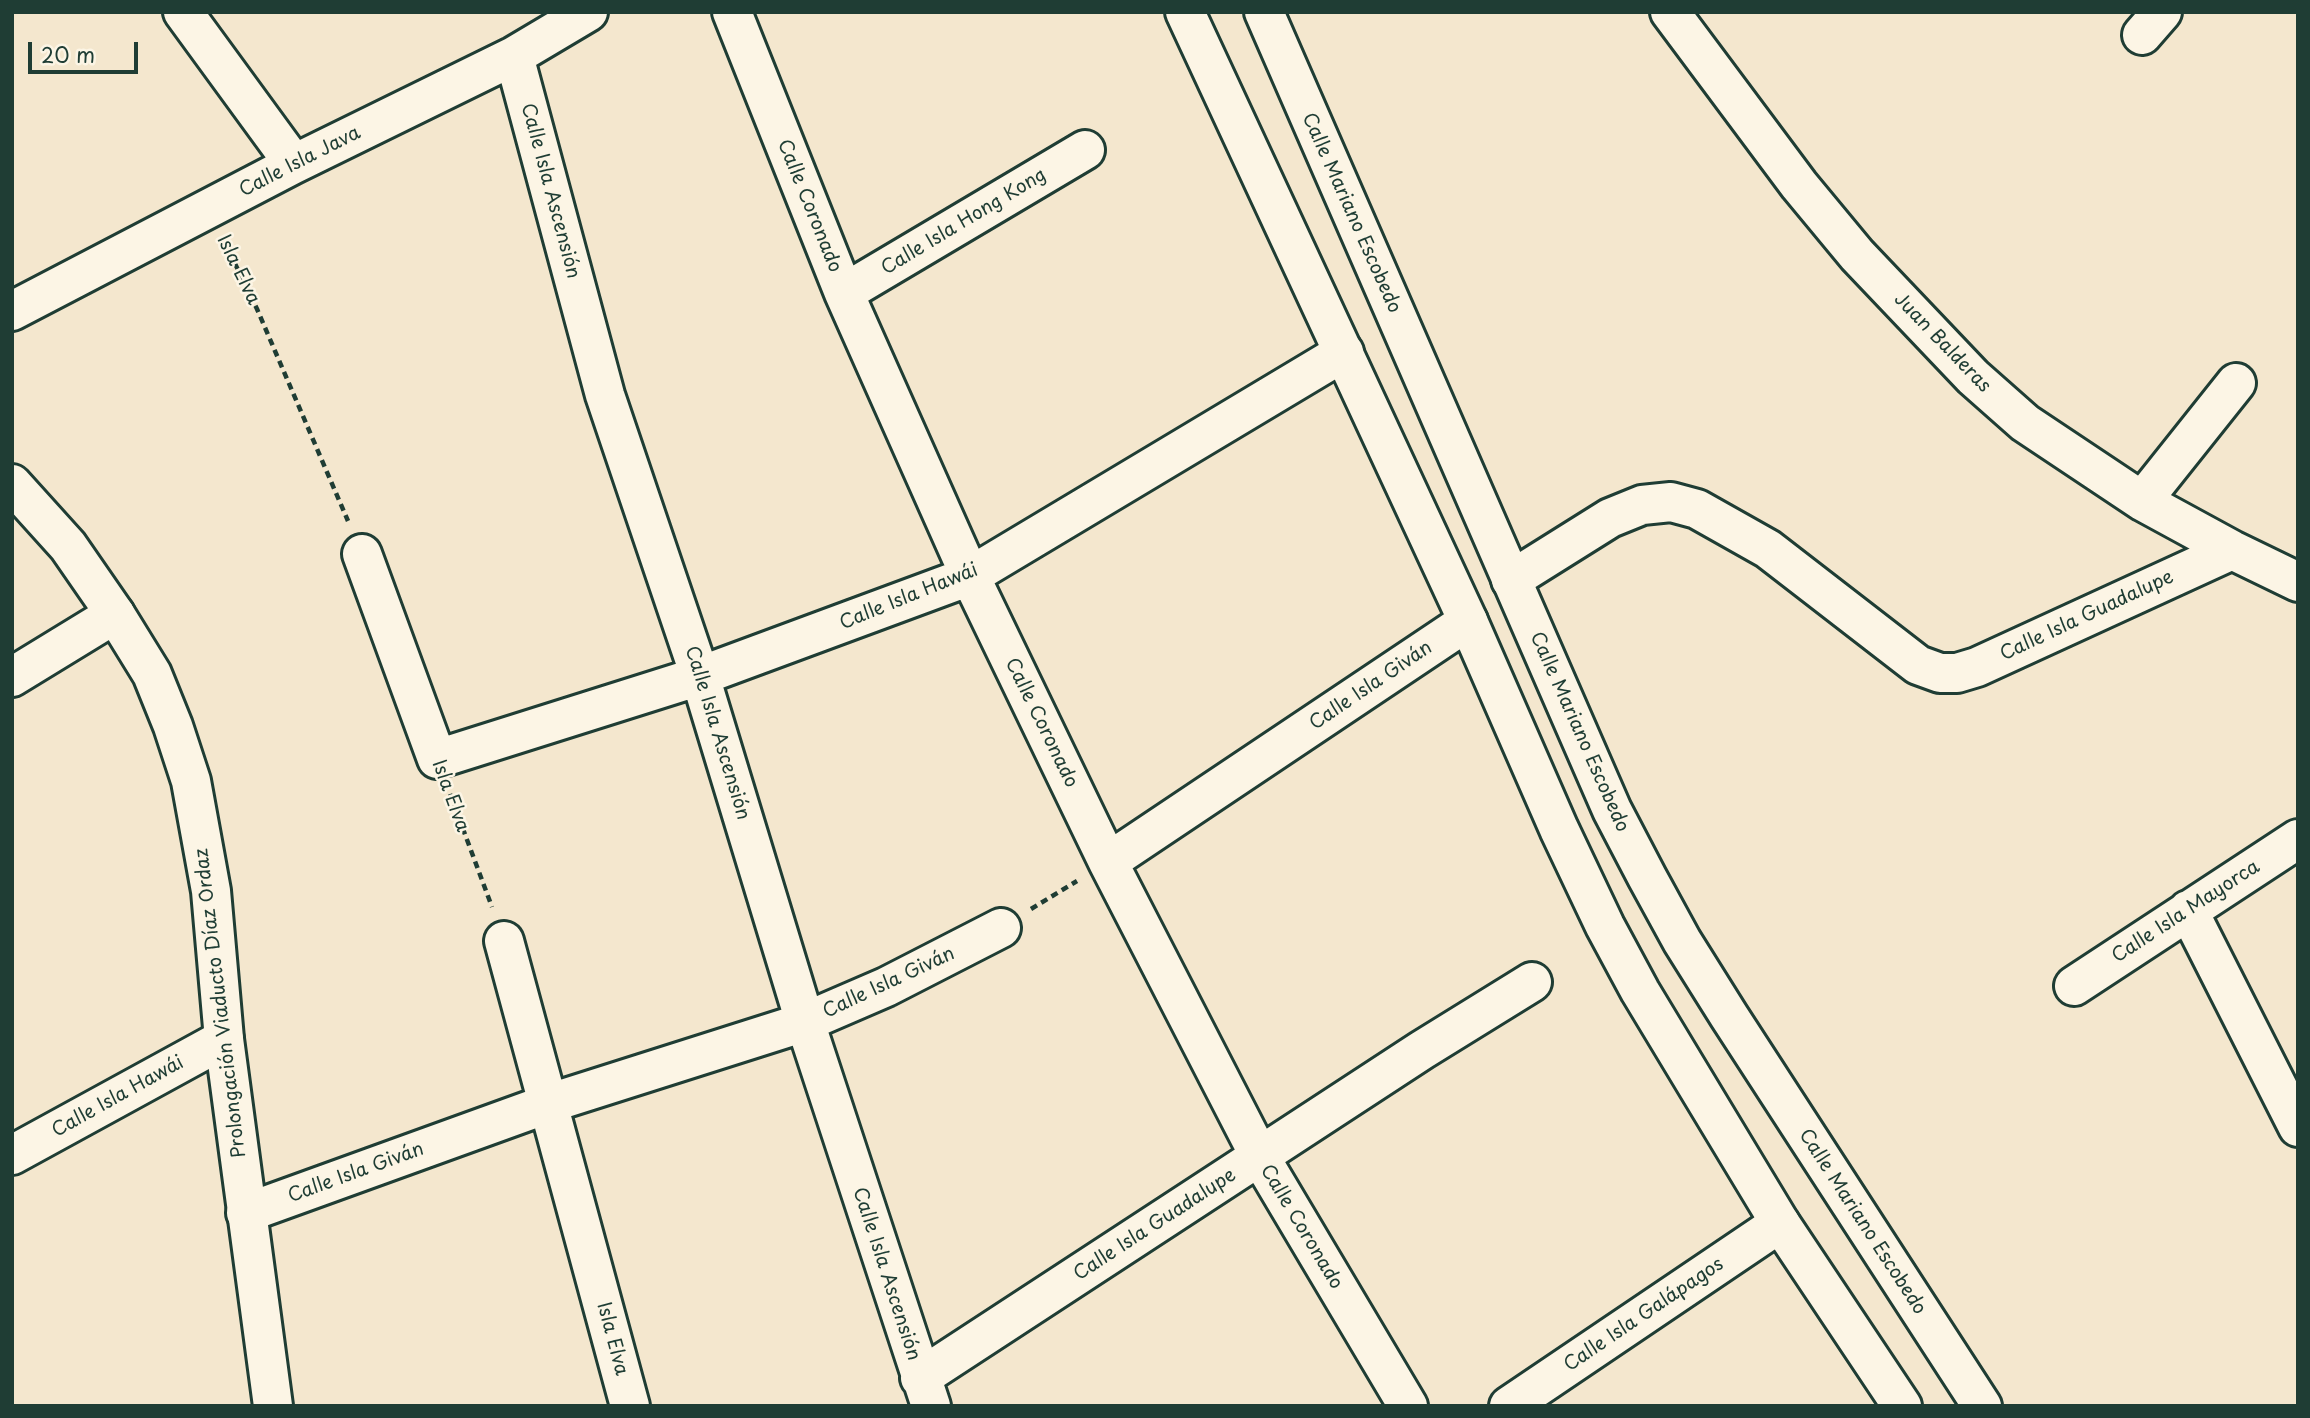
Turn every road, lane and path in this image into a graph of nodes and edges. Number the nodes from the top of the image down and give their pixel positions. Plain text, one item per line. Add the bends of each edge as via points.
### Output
1 (183, 12) edge
2 (587, 12) edge
3 (732, 12) edge
4 (1185, 12) edge
5 (1264, 12) edge
6 (1671, 12) edge
7 (513, 56) junction
8 (1085, 150) dead end
9 (294, 164) junction
10 (208, 208) junction
11 (844, 293) junction
12 (12, 311) edge
13 (1343, 352) junction
14 (2236, 383) dead end
15 (12, 484) edge
16 (2142, 501) junction
17 (2232, 550) junction
18 (362, 554) joint
19 (970, 576) junction
20 (1511, 580) junction
21 (2297, 584) edge
22 (115, 614) junction
23 (1468, 621) junction
24 (700, 676) junction
25 (12, 677) edge
26 (437, 759) junction
27 (2298, 839) edge
28 (1108, 862) junction
29 (2188, 910) junction
30 (1001, 928) joint
31 (504, 941) joint
32 (1532, 982) dead end
33 (2074, 986) dead end
34 (805, 1022) junction
35 (224, 1039) junction
36 (550, 1103) junction
37 (2298, 1127) edge
38 (12, 1155) edge
39 (1260, 1157) junction
40 (246, 1213) junction
41 (1780, 1223) junction
42 (925, 1392) edge
43 (273, 1406) edge
44 (630, 1406) edge
45 (1409, 1406) edge
46 (1509, 1406) edge
47 (1902, 1406) edge
48 (1982, 1406) edge

1 - 9 street
2 - 7 street, Calle Isla Java
3 - 11 street, Calle Coronado
4 - 13 street
5 - 20 street, Calle Mariano Escobedo
6 - 16 street, Juan Balderas via 1807,195 1973,377 2025,423
7 - 9 street, Calle Isla Java
7 - 24 street, Calle Isla Ascensión via 605,395
8 - 11 street, Calle Isla Hong Kong
9 - 10 street, Calle Isla Java
10 - 12 street, Calle Isla Java
10 - 18 path, Isla Elva via 257,309
11 - 19 street, Calle Coronado
13 - 19 street, Calle Isla Hawái
13 - 23 street
14 - 16 street
15 - 22 street, Prolongación Viaducto Díaz Ordaz via 68,546
16 - 17 street, Juan Balderas
17 - 20 street, Calle Isla Guadalupe via 1957,673 1918,665 1768,549 1697,509 1671,502 1642,505 1610,518
17 - 21 street, Juan Balderas
18 - 26 street, Isla Elva
19 - 24 street, Calle Isla Hawái
19 - 28 street, Calle Coronado
20 - 48 street, Calle Mariano Escobedo via 1612,810 1682,941
22 - 25 street
22 - 35 street, Prolongación Viaducto Díaz Ordaz via 152,674 191,781 211,891
23 - 28 street, Calle Isla Giván
23 - 41 street via 1605,926
24 - 26 street, Calle Isla Hawái
24 - 34 street, Calle Isla Ascensión
26 - 31 path, Isla Elva
27 - 29 street, Calle Isla Mayorca
28 - 30 path
28 - 39 street, Calle Coronado
29 - 33 street, Calle Isla Mayorca
29 - 37 street
30 - 34 street, Calle Isla Giván
31 - 36 street, Isla Elva
32 - 39 street, Calle Isla Guadalupe
34 - 36 street, Calle Isla Giván
34 - 42 street, Calle Isla Ascensión
35 - 38 street, Calle Isla Hawái
35 - 40 street, Prolongación Viaducto Díaz Ordaz
36 - 40 street, Calle Isla Giván
36 - 44 street, Isla Elva
39 - 42 street, Calle Isla Guadalupe
39 - 45 street, Calle Coronado
40 - 43 street, Prolongación Viaducto Díaz Ordaz
41 - 46 street, Calle Isla Galápagos
41 - 47 street

